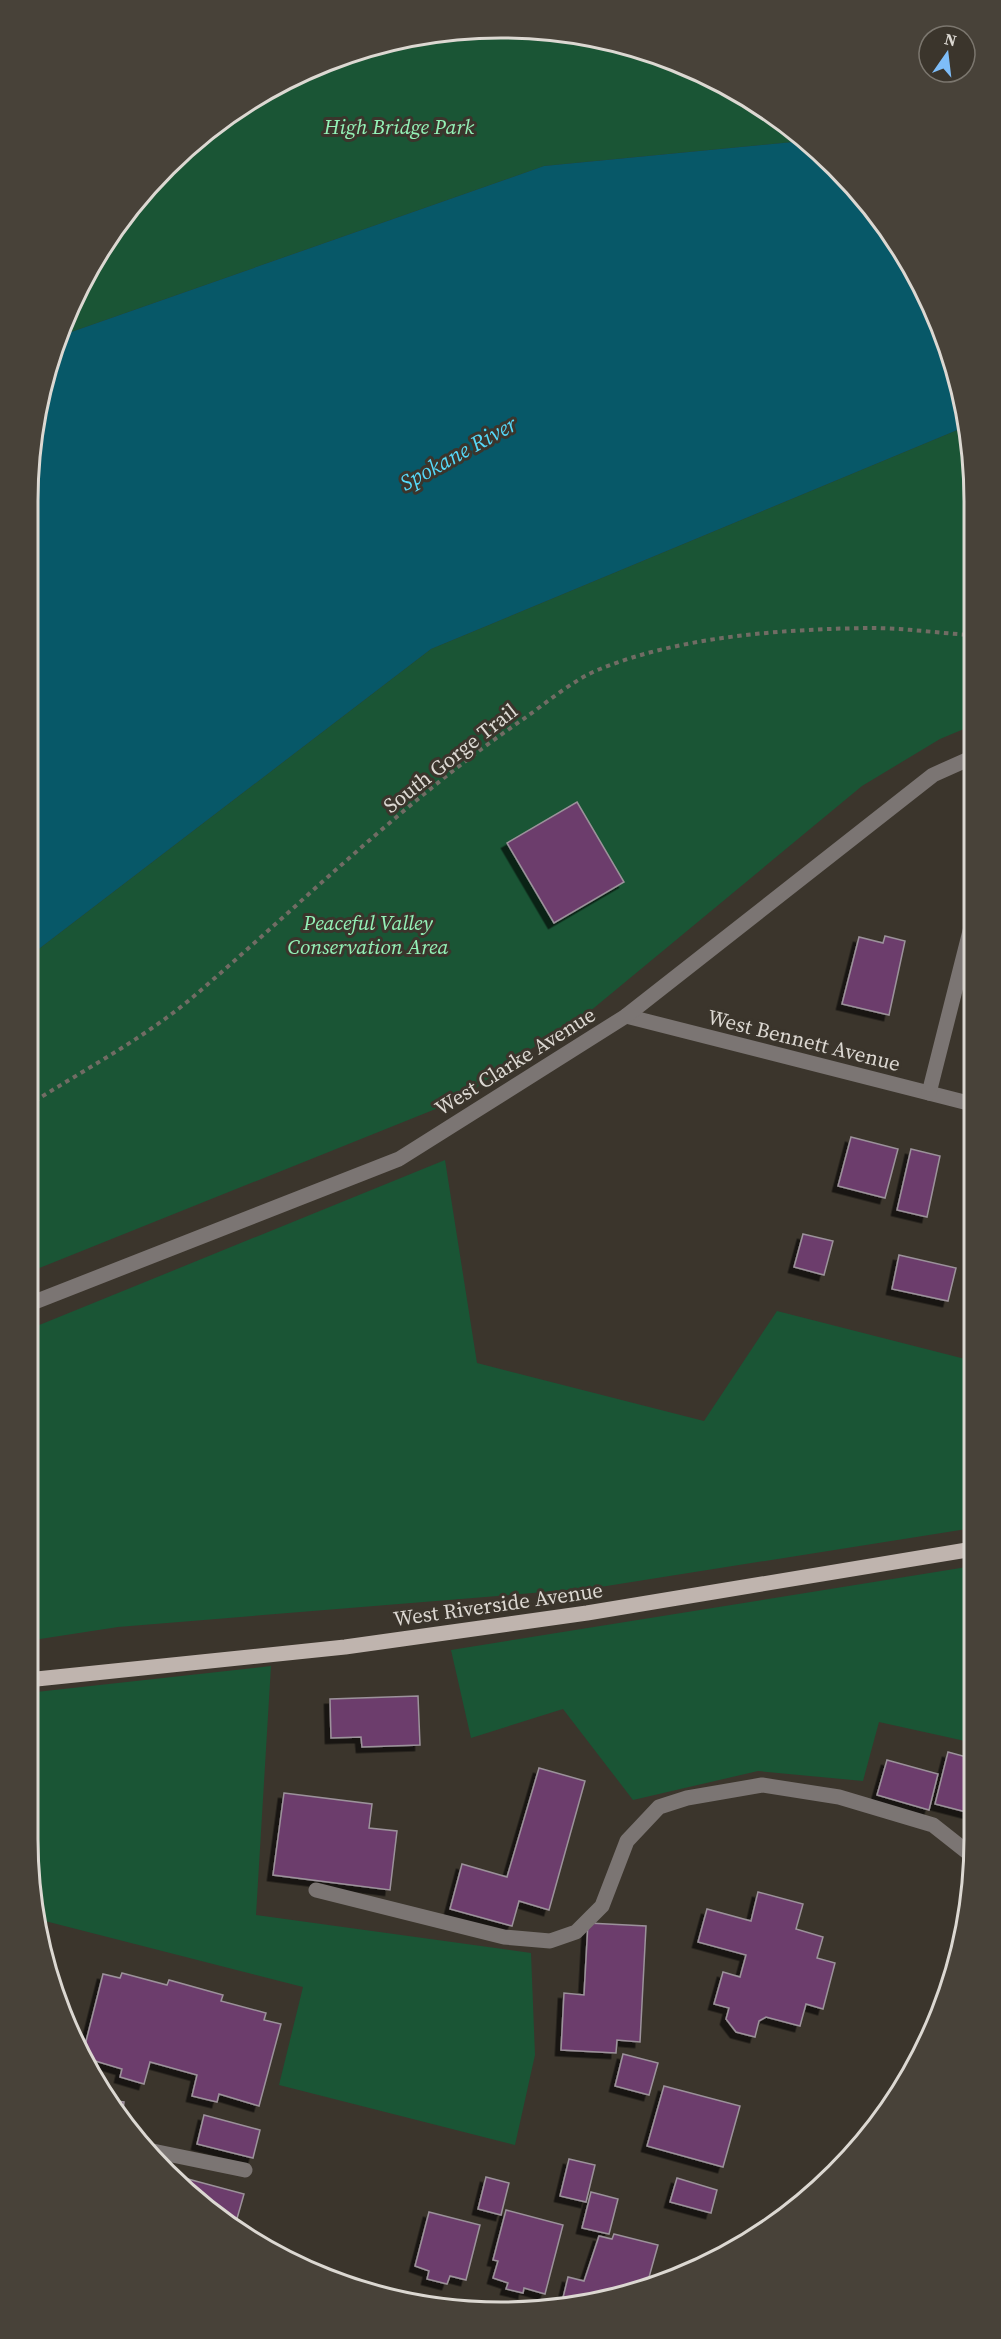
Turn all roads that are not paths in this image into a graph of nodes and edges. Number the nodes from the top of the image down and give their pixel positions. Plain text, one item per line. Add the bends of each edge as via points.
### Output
1 (964, 761) edge
2 (964, 955) edge
3 (626, 1016) junction
4 (929, 1093) junction
5 (964, 1102) edge
6 (38, 1301) edge
7 (964, 1550) edge
8 (38, 1679) edge
9 (964, 1849) edge
10 (316, 1890) dead end
11 (160, 2153) edge
12 (245, 2170) dead end

1 - 3 street, West Clarke Avenue via 933,775
2 - 4 street
3 - 4 street, West Bennett Avenue
3 - 6 street, West Clarke Avenue via 399,1159
4 - 5 street, West Bennett Avenue
7 - 8 main road, West Riverside Avenue via 587,1613 345,1647
9 - 10 street via 933,1825 839,1797 762,1785 659,1807 627,1841 602,1906 576,1932 550,1941 504,1937
11 - 12 street

